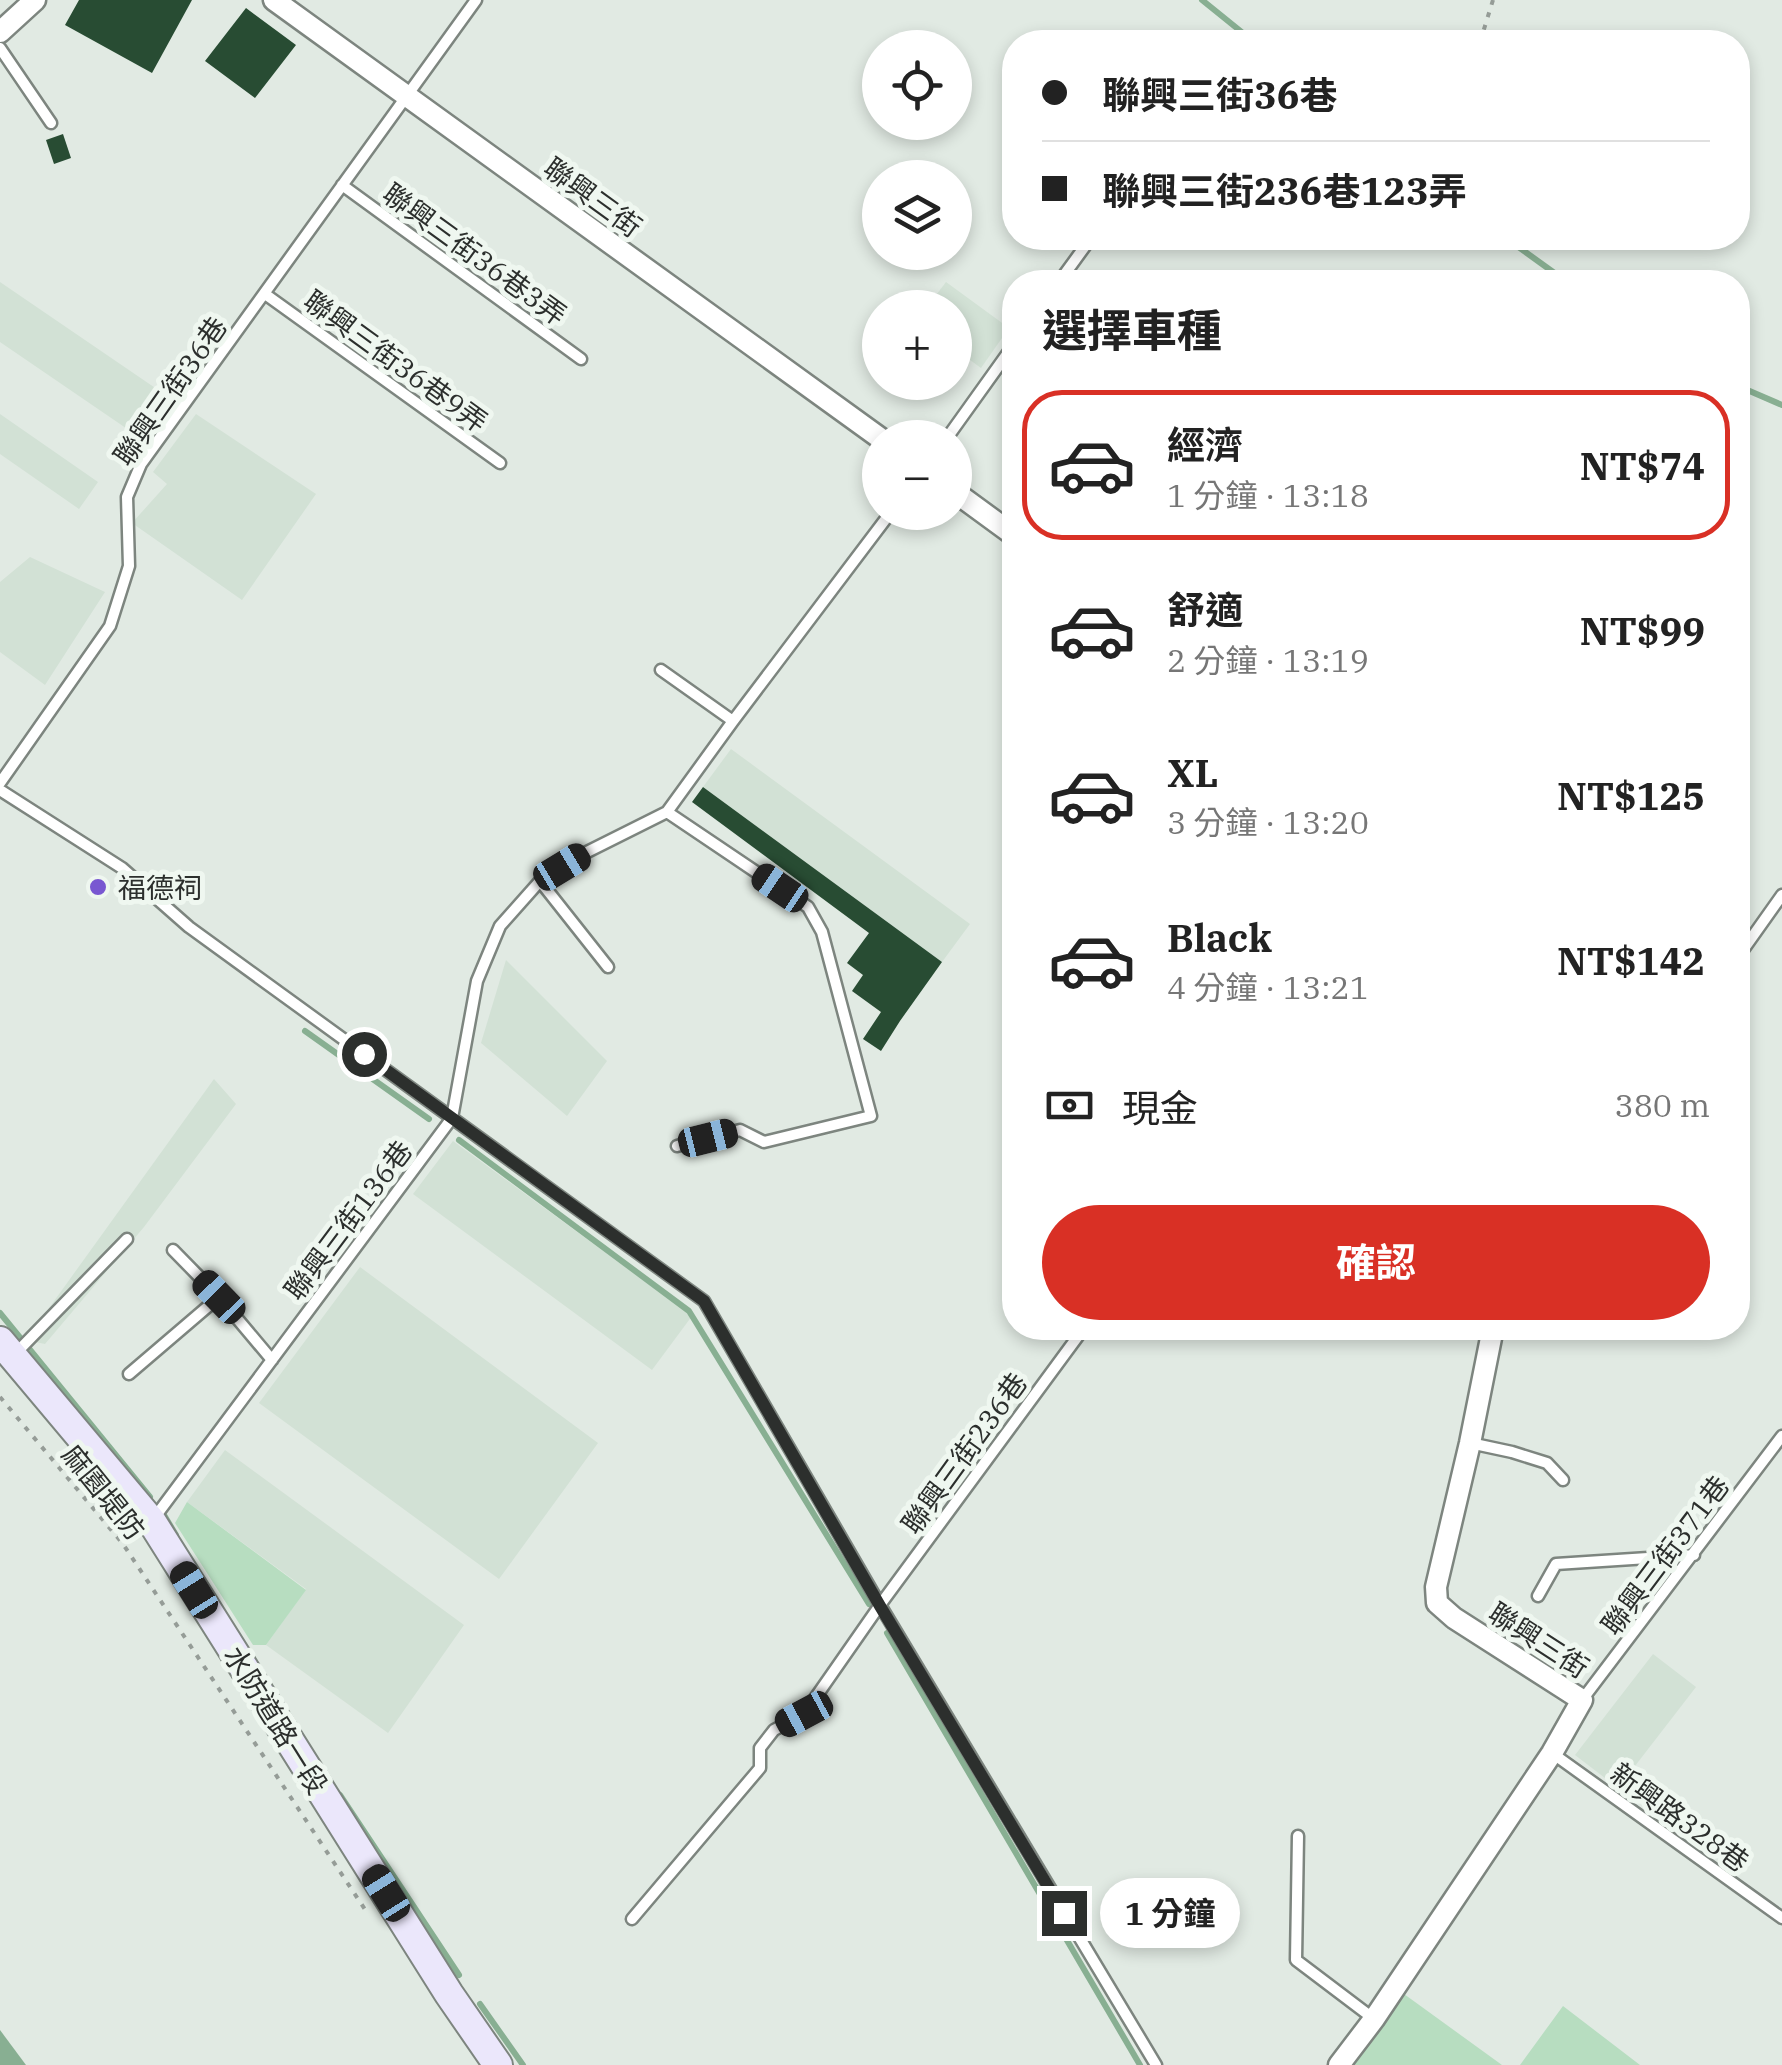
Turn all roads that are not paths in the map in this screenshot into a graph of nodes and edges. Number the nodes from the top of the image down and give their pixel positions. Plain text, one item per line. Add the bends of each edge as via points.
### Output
1 (35, 0) edge
2 (274, 0) edge
3 (476, 0) edge
4 (0, 32) edge
5 (0, 48) edge
6 (406, 96) junction
7 (51, 122) dead end
8 (342, 185) junction
9 (265, 294) junction
10 (581, 359) dead end
11 (1002, 361) edge
12 (960, 420) edge
13 (862, 425) edge
14 (500, 463) dead end
15 (972, 504) edge
16 (1002, 526) edge
17 (877, 530) edge
18 (661, 670) dead end
19 (733, 721) junction
20 (0, 786) edge
21 (667, 812) junction
22 (540, 881) junction
23 (1782, 895) edge
24 (1750, 940) edge
25 (608, 967) dead end
26 (452, 1118) junction
27 (677, 1146) dead end
28 (127, 1239) dead end
29 (173, 1250) dead end
30 (219, 1297) junction
31 (1075, 1340) edge
32 (1491, 1340) edge
33 (15, 1346) edge
34 (272, 1360) junction
35 (129, 1374) dead end
36 (1782, 1436) edge
37 (1470, 1443) junction
38 (1563, 1480) dead end
39 (152, 1522) junction
40 (1694, 1554) junction
41 (1538, 1596) dead end
42 (880, 1606) junction
43 (1582, 1700) junction
44 (1552, 1753) junction
45 (1298, 1836) dead end
46 (1782, 1918) edge
47 (632, 1919) dead end
48 (1374, 2018) junction
49 (498, 2065) edge
50 (1156, 2065) edge
51 (1339, 2065) edge

1 - 4 street
2 - 6 street, 聯興三街
3 - 6 lane, 聯興三街36巷
5 - 7 lane
6 - 8 lane, 聯興三街36巷
6 - 13 street, 聯興三街
8 - 9 lane, 聯興三街36巷
8 - 10 lane, 聯興三街36巷3弄
9 - 14 lane, 聯興三街36巷9弄
9 - 20 lane, 聯興三街36巷 via 141,464 127,497 129,566 110,626
11 - 12 lane
15 - 16 street
17 - 19 lane, 聯興三街136巷
18 - 19 lane
19 - 21 lane, 聯興三街136巷
20 - 26 lane, 聯興三街36巷 via 122,868 188,927
21 - 22 lane, 聯興三街136巷
21 - 27 lane via 808,906 822,932 871,1116 764,1142 740,1130
22 - 25 lane
22 - 26 lane, 聯興三街136巷 via 500,926 477,981
23 - 24 lane
26 - 34 lane, 聯興三街136巷
26 - 42 lane via 704,1301
28 - 33 lane
29 - 30 lane
30 - 34 lane
30 - 35 lane
31 - 42 lane, 聯興三街236巷
32 - 37 street, 聯興三街
33 - 39 street, 水防道路一段
34 - 39 lane, 聯興三街136巷
36 - 40 lane, 聯興三街371巷
37 - 38 lane via 1548,1463
37 - 43 street, 聯興三街 via 1437,1602
39 - 49 street, 水防道路一段
40 - 41 lane via 1556,1564
40 - 43 lane, 聯興三街371巷
42 - 47 lane, 聯興三街236巷 via 804,1714 774,1730 760,1748 760,1768
42 - 50 lane
43 - 44 street, 聯興三街
44 - 46 lane, 新興路328巷
44 - 48 street, 聯興三街
45 - 48 lane via 1296,1960
48 - 51 street, 聯興三街

